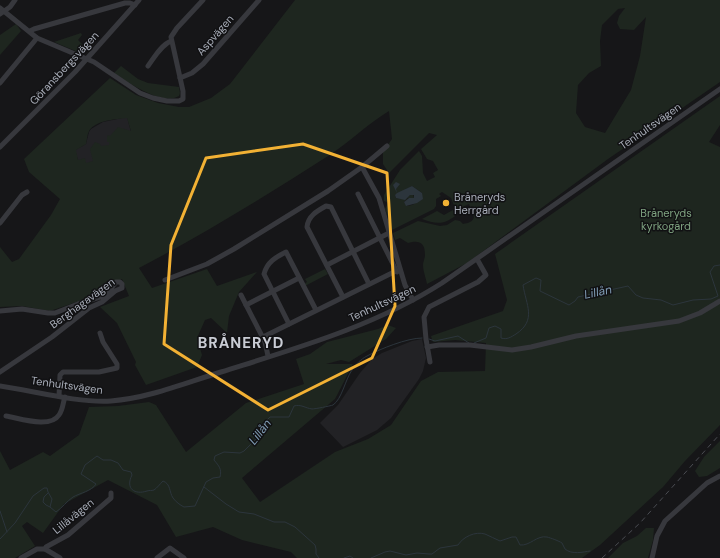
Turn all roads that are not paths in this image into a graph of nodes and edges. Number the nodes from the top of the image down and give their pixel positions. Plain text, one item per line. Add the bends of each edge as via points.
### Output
1 (15, 0) edge
2 (139, 0) edge
3 (203, 0) edge
4 (259, 0) edge
5 (135, 5) junction
6 (1, 11) edge
7 (30, 31) junction
8 (37, 38) junction
9 (171, 41) junction
10 (86, 59) junction
11 (148, 66) dead end
12 (180, 78) junction
13 (0, 83) edge
14 (720, 89) edge
15 (387, 146) dead end
16 (0, 147) edge
17 (362, 167) junction
18 (27, 192) dead end
19 (358, 194) dead end
20 (0, 223) edge
21 (389, 233) junction
22 (380, 238) junction
23 (354, 251) junction
24 (477, 259) junction
25 (327, 265) junction
26 (396, 271) junction
27 (299, 278) junction
28 (165, 280) dead end
29 (370, 284) junction
30 (405, 285) junction
31 (273, 291) junction
32 (241, 295) dead end
33 (343, 297) junction
34 (413, 300) junction
35 (720, 301) edge
36 (246, 304) junction
37 (316, 310) junction
38 (0, 311) edge
39 (289, 324) junction
40 (100, 333) dead end
41 (263, 337) junction
42 (427, 347) junction
43 (268, 356) junction
44 (430, 362) dead end
45 (0, 372) edge
46 (0, 386) edge
47 (62, 396) junction
48 (6, 416) dead end
49 (720, 476) edge
50 (111, 493) dead end
51 (45, 549) junction
52 (21, 558) edge
53 (60, 558) edge
54 (157, 558) edge
55 (184, 558) edge
56 (652, 558) edge

1 - 6 street via 10,7
2 - 5 street, Göransbergsvägen
3 - 9 street via 173,33
4 - 12 street, Aspvägen via 203,64
5 - 7 street via 125,3
5 - 10 street, Göransbergsvägen
6 - 7 street
7 - 8 street
8 - 10 street
8 - 13 street
9 - 11 street via 167,42
9 - 12 street
10 - 12 street via 140,92 162,100 183,99
10 - 16 street, Göransbergsvägen
14 - 24 street, Tenhultsvägen
15 - 17 street
17 - 21 street via 379,198
17 - 28 street via 328,191 207,264
18 - 20 street
19 - 22 street
21 - 22 street
21 - 30 street
22 - 23 street
22 - 26 street
23 - 25 street
23 - 25 street via 331,207 326,206 312,216 307,226
23 - 29 street
24 - 34 street, Tenhultsvägen
24 - 42 street via 486,275 478,282 429,307 424,317
25 - 33 street
26 - 29 street
26 - 30 street
27 - 31 street
27 - 31 street via 286,252 271,261 264,272
27 - 37 street
29 - 33 street
30 - 34 street
31 - 36 street
31 - 39 street
32 - 36 street
33 - 37 street
34 - 43 street, Tenhultsvägen via 363,324
35 - 42 street via 700,313 679,321 576,336 512,350 470,346
36 - 41 street
37 - 39 street
38 - 45 street, Berghagavägen via 22,309 55,313 103,296 116,282 122,284 122,288 89,308 52,338
39 - 41 street
40 - 47 street via 117,368 99,372 63,372 60,375
41 - 43 street
42 - 44 street
43 - 47 street, Tenhultsvägen via 150,395 103,401
46 - 47 street, Tenhultsvägen
47 - 48 street via 59,415 52,421
49 - 56 street via 707,483 665,521 657,536
50 - 51 street, Lillåvägen via 111,498 68,536
51 - 52 street, Lillåvägen
51 - 53 street
54 - 55 street via 170,548

